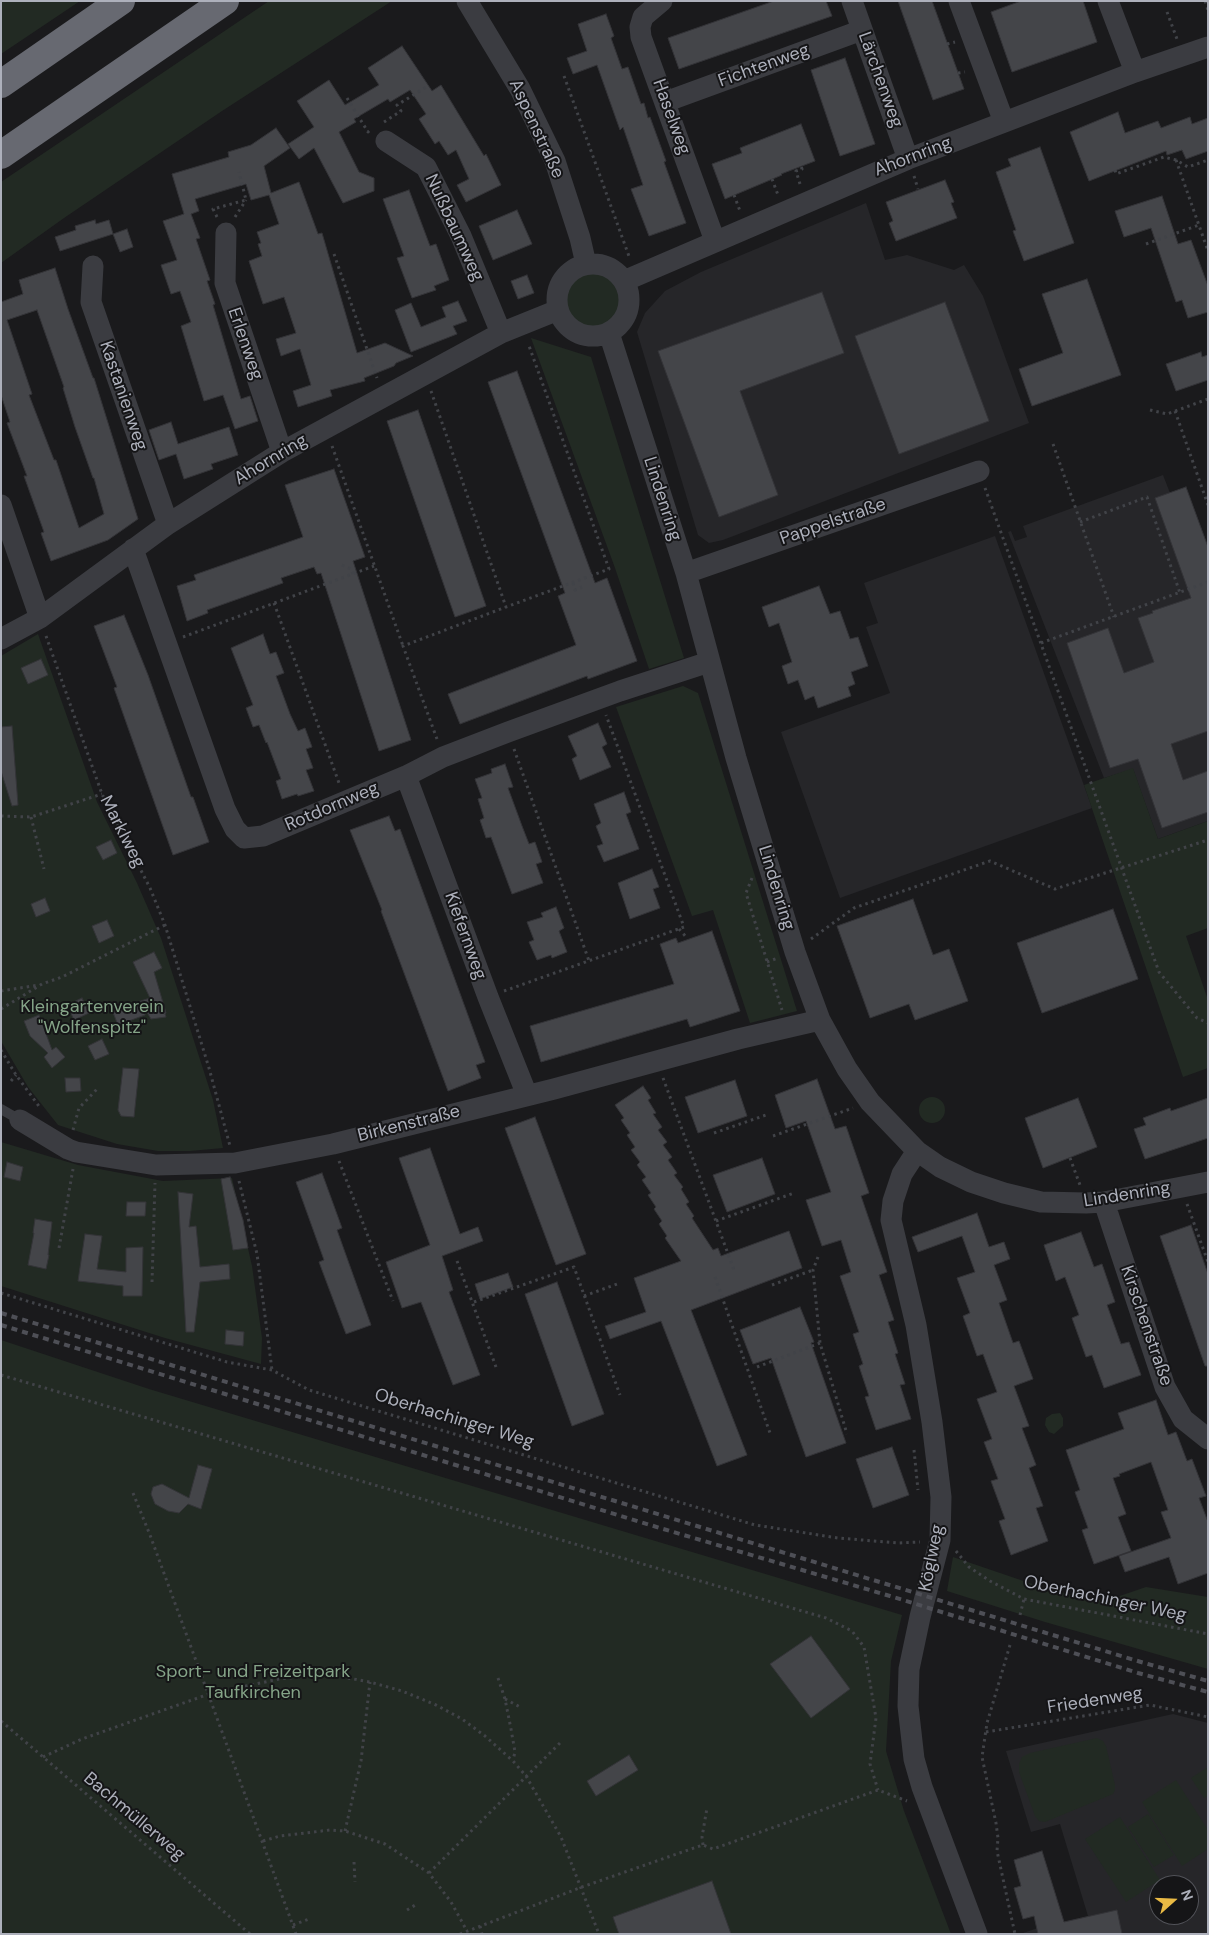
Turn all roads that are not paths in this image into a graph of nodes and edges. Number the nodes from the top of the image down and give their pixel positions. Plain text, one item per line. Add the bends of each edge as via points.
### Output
1 (121, 1) edge
2 (225, 1) edge
3 (467, 1) edge
4 (662, 1) edge
5 (852, 1) edge
6 (959, 1) edge
7 (1108, 1) edge
8 (862, 30) junction
9 (1208, 47) edge
10 (1134, 72) junction
11 (1, 84) edge
12 (665, 102) junction
13 (1004, 122) junction
14 (378, 132) road end
15 (1, 155) edge
16 (908, 159) junction
17 (226, 233) road end
18 (715, 241) junction
19 (586, 264) junction
20 (93, 266) dead end
21 (630, 278) junction
22 (558, 310) junction
23 (501, 333) junction
24 (609, 333) junction
25 (282, 452) junction
26 (979, 471) road end
27 (1, 505) edge
28 (168, 524) junction
29 (6, 533) edge
30 (133, 549) junction
31 (686, 573) junction
32 (40, 618) junction
33 (1, 639) edge
34 (709, 662) junction
35 (406, 776) junction
36 (820, 1020) junction
37 (527, 1095) junction
38 (1, 1109) edge
39 (20, 1120) joint
40 (916, 1151) junction
41 (1208, 1182) edge
42 (1095, 1202) junction
43 (1208, 1439) edge
44 (976, 1934) edge

1 - 11 highway
2 - 15 highway
3 - 19 street, Aspenstraße via 520,89 555,161
4 - 12 street, Haselweg via 644,17 640,27 641,38
5 - 8 street, Lärchenweg
6 - 13 street
7 - 10 street
8 - 12 street, Fichtenweg
8 - 16 street, Lärchenweg
9 - 10 street, Ahornring
10 - 13 street, Ahornring
12 - 18 street, Haselweg
13 - 16 street, Ahornring
14 - 23 street, Nußbaumweg via 426,167 460,236
16 - 18 street, Ahornring
17 - 25 street, Erlenweg via 225,283
18 - 21 street, Ahornring
19 - 21 street via 608,267
19 - 22 street via 572,270 562,281 556,295
20 - 28 street, Kastanienweg via 91,302
21 - 24 street via 628,310 621,324
22 - 23 street, Ahornring
22 - 24 street via 566,324 578,334 594,337
23 - 25 street, Ahornring
24 - 31 street, Lindenring
25 - 28 street, Ahornring
26 - 31 street, Pappelstraße
27 - 29 street
28 - 30 street, Ahornring
29 - 32 street
30 - 32 street, Ahornring
30 - 35 street, Rotdornweg via 225,809 235,829 244,838 263,836
31 - 34 street, Lindenring
32 - 33 street, Ahornring
34 - 35 street, Rotdornweg via 508,732 443,757
34 - 36 street, Lindenring via 795,952
35 - 37 street, Kiefernweg
36 - 37 street, Birkenstraße
36 - 40 street, Lindenring via 870,1102
37 - 39 street, Birkenstraße via 333,1144 235,1163 156,1164 72,1151
38 - 39 lane, Birkenstraße
40 - 42 street, Lindenring via 940,1168 1004,1193 1041,1202
40 - 44 street, Köglweg via 902,1174 893,1200 891,1220 916,1325 932,1422 939,1474 940,1540 909,1669 908,1706 914,1759 922,1787
41 - 42 street, Lindenring
42 - 43 street, Kirschenstraße via 1165,1386 1183,1419

